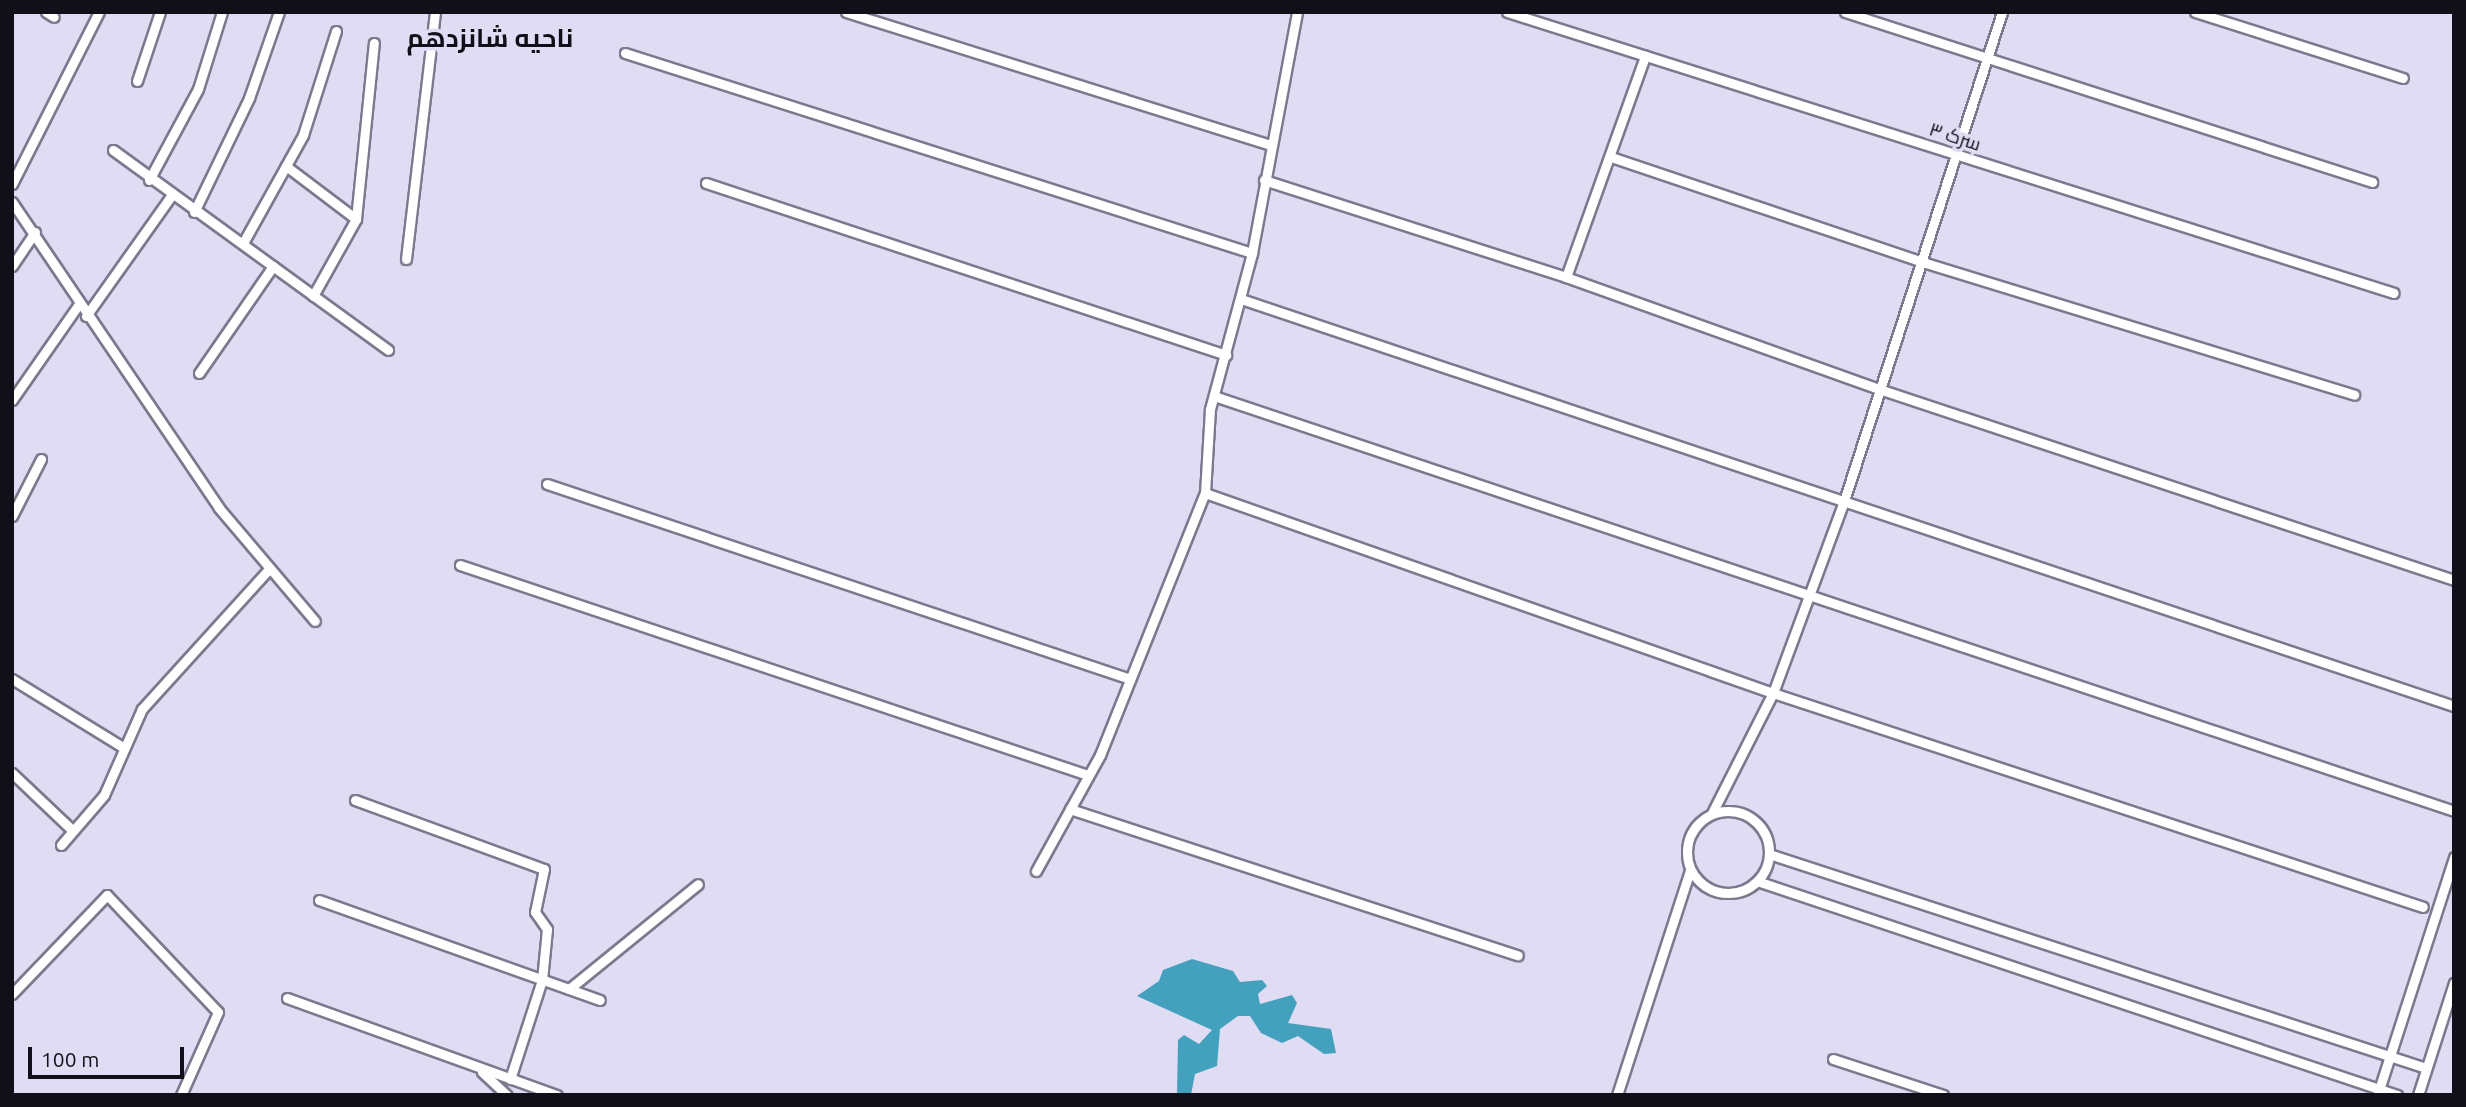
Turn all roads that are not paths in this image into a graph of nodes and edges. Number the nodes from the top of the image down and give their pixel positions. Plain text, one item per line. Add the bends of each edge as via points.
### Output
1 (99, 12) edge
2 (160, 12) edge
3 (222, 12) edge
4 (279, 12) edge
5 (435, 12) edge
6 (846, 12) edge
7 (1297, 12) edge
8 (1507, 12) edge
9 (1845, 12) edge
10 (2002, 12) edge
11 (2195, 12) edge
12 (336, 30) dead end
13 (374, 43) dead end
14 (625, 53) dead end
15 (1645, 55) junction
16 (1988, 59) junction
17 (2403, 78) dead end
18 (137, 81) dead end
19 (1271, 145) junction
20 (113, 150) dead end
21 (1611, 157) junction
22 (1959, 157) junction
23 (286, 166) junction
24 (149, 180) junction
25 (1264, 180) junction
26 (2372, 182) dead end
27 (706, 183) dead end
28 (12, 184) edge
29 (171, 196) junction
30 (12, 202) edge
31 (194, 212) junction
32 (356, 219) junction
33 (35, 232) junction
34 (243, 243) junction
35 (1252, 253) junction
36 (406, 259) dead end
37 (1926, 263) junction
38 (12, 266) edge
39 (273, 266) junction
40 (1566, 276) junction
41 (2394, 293) dead end
42 (313, 296) junction
43 (1241, 299) junction
44 (79, 304) junction
45 (86, 316) junction
46 (388, 350) dead end
47 (1226, 355) junction
48 (199, 373) dead end
49 (1882, 390) junction
50 (2354, 394) dead end
51 (1214, 396) junction
52 (12, 400) edge
53 (41, 459) dead end
54 (547, 484) dead end
55 (1205, 493) junction
56 (1843, 504) junction
57 (12, 516) edge
58 (460, 565) dead end
59 (270, 568) junction
60 (2454, 580) edge
61 (1807, 597) junction
62 (315, 621) dead end
63 (12, 679) edge
64 (1130, 679) junction
65 (1773, 693) junction
66 (2454, 706) edge
67 (124, 748) junction
68 (12, 773) edge
69 (1088, 775) junction
70 (355, 800) dead end
71 (1070, 809) junction
72 (2454, 811) edge
73 (1712, 813) junction
74 (72, 830) junction
75 (61, 845) dead end
76 (1769, 854) junction
77 (2454, 857) edge
78 (1690, 870) junction
79 (1036, 871) dead end
80 (1757, 881) junction
81 (698, 884) dead end
82 (319, 900) dead end
83 (2423, 906) dead end
84 (1518, 956) dead end
85 (542, 980) junction
86 (2454, 983) edge
87 (569, 989) junction
88 (12, 994) edge
89 (287, 998) dead end
90 (600, 1000) dead end
91 (2390, 1056) junction
92 (1833, 1059) dead end
93 (2426, 1068) junction
94 (479, 1069) junction
95 (510, 1079) junction
96 (2378, 1092) edge
97 (181, 1095) edge
98 (507, 1095) edge
99 (557, 1095) edge
100 (1617, 1095) edge
101 (1943, 1095) edge
102 (2397, 1095) edge
103 (2418, 1095) edge

1 - 28 street
2 - 18 street
3 - 24 street via 198,89
4 - 31 street via 249,98
5 - 36 street
6 - 19 street
7 - 19 street
8 - 15 street, سرک ۳
9 - 16 street
10 - 16 street
11 - 17 street
12 - 23 street
13 - 32 street
14 - 35 street
15 - 21 street
15 - 22 street, سرک ۳
16 - 22 street
16 - 26 street
19 - 25 street
20 - 24 street
21 - 37 street
21 - 40 street
22 - 37 street
22 - 41 street, سرک ۳
23 - 32 street
23 - 34 street
24 - 29 street
25 - 35 street
25 - 40 street
27 - 47 street
29 - 31 street
29 - 45 street
30 - 33 street
31 - 34 street
32 - 42 street
33 - 38 street
33 - 44 street
34 - 39 street
35 - 43 street
37 - 49 street
37 - 50 street
39 - 42 street
39 - 48 street
40 - 49 street
42 - 46 street
43 - 47 street
43 - 56 street
44 - 45 street
44 - 52 street
45 - 59 street via 219,508
47 - 51 street
49 - 56 street
49 - 60 street
51 - 55 street
51 - 61 street
53 - 57 street
54 - 64 street
55 - 64 street
55 - 65 street
56 - 61 street
56 - 66 street
58 - 69 street
59 - 62 street
59 - 67 street via 142,709
61 - 65 street
61 - 72 street
63 - 67 street
64 - 69 street
65 - 73 street
65 - 83 street
67 - 74 street via 104,795
68 - 74 street
69 - 71 street
70 - 85 street via 541,865 535,912 547,929
71 - 79 street
71 - 84 street
73 - 76 street via 1751,818 1763,829
73 - 78 street via 1687,844
74 - 75 street
76 - 80 street
76 - 91 street
77 - 91 street
78 - 80 street via 1720,893 1736,893
78 - 100 street
80 - 96 street
81 - 87 street
82 - 85 street
85 - 87 street
85 - 95 street
86 - 93 street
87 - 90 street
88 - 97 street via 107,895 218,1012
89 - 94 street
91 - 93 street
91 - 96 street
92 - 101 street
93 - 103 street
94 - 95 street
94 - 98 street
95 - 99 street
96 - 102 street

